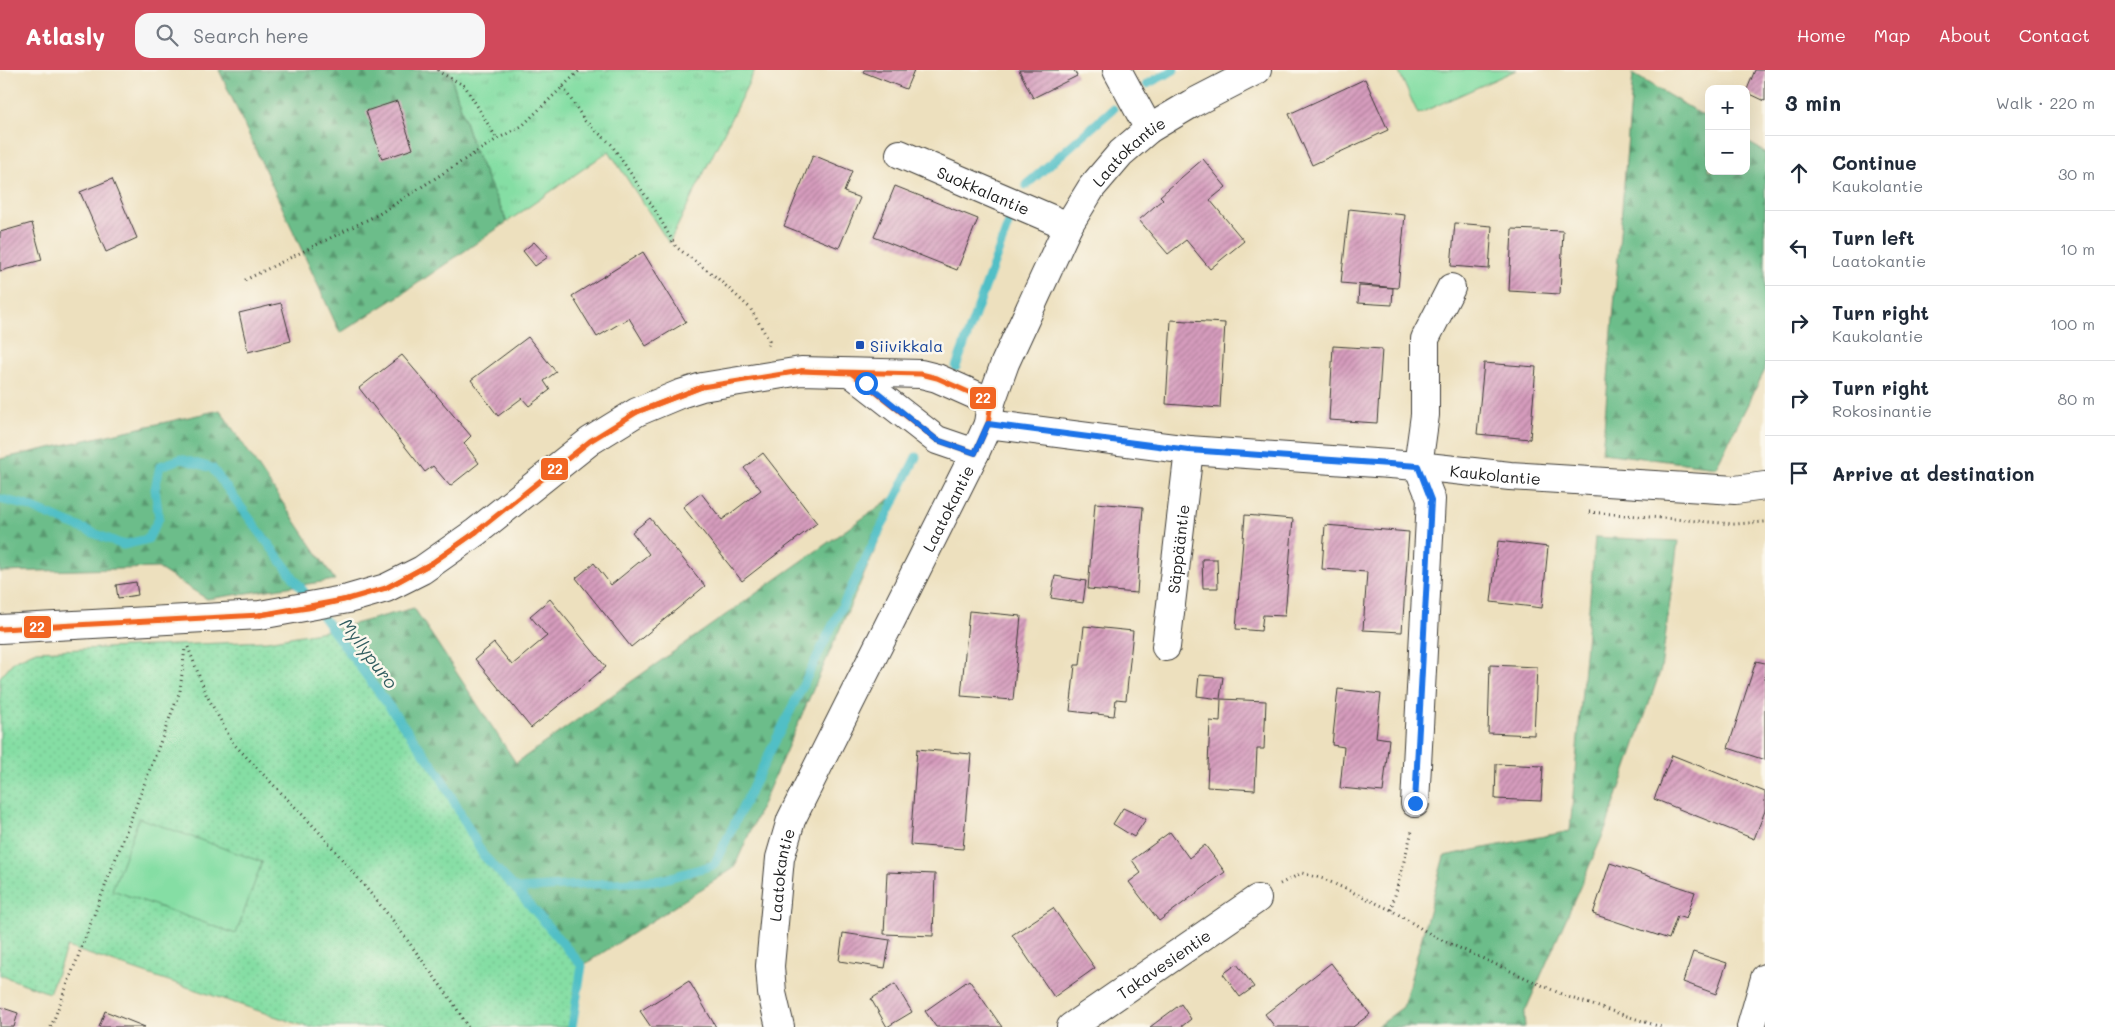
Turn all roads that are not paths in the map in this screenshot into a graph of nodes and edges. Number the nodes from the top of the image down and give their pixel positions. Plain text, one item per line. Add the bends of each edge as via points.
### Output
1 (1117, 70) edge
2 (1257, 70) edge
3 (1149, 129) junction
4 (900, 154) dead end
5 (1068, 226) junction
6 (1452, 288) dead end
7 (851, 373) junction
8 (990, 413) junction
9 (1189, 450) junction
10 (975, 453) junction
11 (1418, 466) junction
12 (1765, 486) edge
13 (0, 629) edge
14 (1166, 647) dead end
15 (1415, 803) road end
16 (1256, 899) road end
17 (1765, 978) edge
18 (780, 1027) edge
19 (1071, 1027) edge
20 (1751, 1027) edge

1 - 3 street
2 - 3 street, Laatokantie
3 - 5 street, Laatokantie via 1121,152 1092,187
4 - 5 street, Suokkalantie
5 - 8 street, Laatokantie via 1005,363
6 - 11 street via 1425,339 1425,415
7 - 8 street, Kaukolantie via 921,374 937,378
7 - 10 street via 937,440
7 - 13 street, Kaukolantie via 801,372 702,387 637,412 590,441 441,558 386,588 348,599 260,615
8 - 9 street, Kaukolantie
8 - 10 street, Laatokantie
9 - 11 street, Kaukolantie
9 - 14 street, Säppääntie
10 - 18 street, Laatokantie via 791,820 780,858 770,966
11 - 12 street, Kaukolantie via 1510,476 1735,490
11 - 15 street via 1431,500
16 - 19 street, Takavesientie
17 - 20 street

